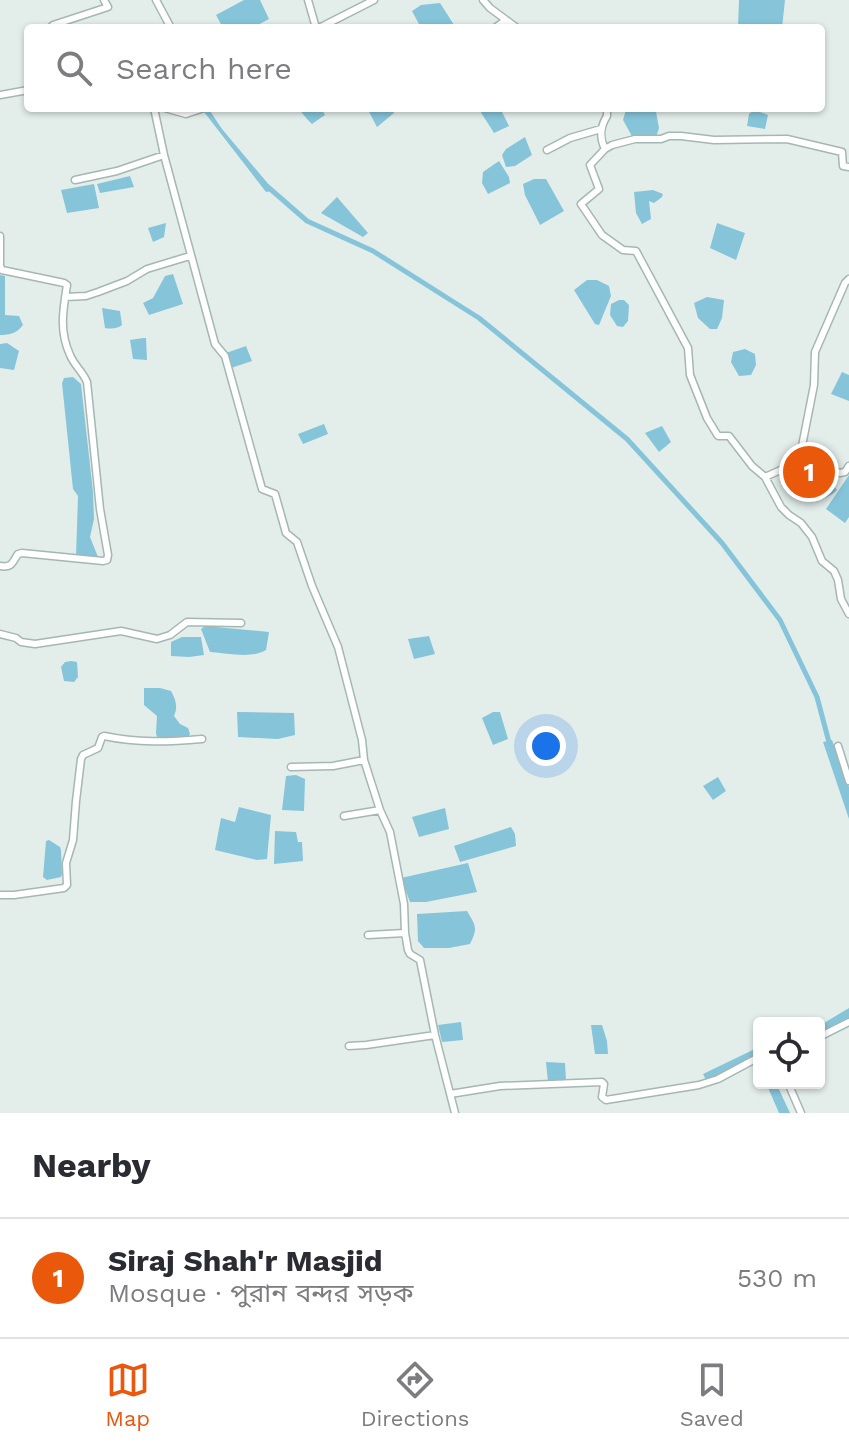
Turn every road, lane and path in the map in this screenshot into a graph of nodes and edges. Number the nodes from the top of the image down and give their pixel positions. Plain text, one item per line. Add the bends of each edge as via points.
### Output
1 (104, 0) edge
2 (156, 0) edge
3 (308, 0) edge
4 (374, 0) edge
5 (483, 0) edge
6 (506, 20) junction
7 (56, 24) edge
8 (169, 24) edge
9 (317, 24) edge
10 (326, 24) edge
11 (500, 24) edge
12 (512, 24) edge
13 (24, 91) edge
14 (0, 95) edge
15 (155, 112) edge
16 (607, 112) edge
17 (601, 129) junction
18 (605, 149) junction
19 (547, 150) dead end
20 (164, 155) junction
21 (849, 167) edge
22 (75, 180) dead end
23 (0, 236) edge
24 (190, 256) junction
25 (0, 265) edge
26 (849, 279) edge
27 (65, 297) junction
28 (805, 459) junction
29 (849, 466) edge
30 (765, 477) junction
31 (0, 566) edge
32 (849, 614) edge
33 (241, 623) dead end
34 (0, 634) edge
35 (202, 739) dead end
36 (838, 746) dead end
37 (364, 760) junction
38 (291, 767) dead end
39 (849, 781) edge
40 (380, 810) junction
41 (344, 816) dead end
42 (0, 895) edge
43 (405, 933) junction
44 (368, 935) dead end
45 (849, 1022) edge
46 (825, 1034) edge
47 (435, 1035) junction
48 (349, 1046) dead end
49 (753, 1060) edge
50 (791, 1089) edge
51 (450, 1094) junction
52 (455, 1113) edge
53 (801, 1113) edge

1 - 7 street via 108,7
2 - 8 street
3 - 9 street
4 - 10 street
5 - 6 street
6 - 11 street
6 - 12 street
13 - 14 street
15 - 20 street
16 - 17 street
17 - 18 street
17 - 19 street
18 - 21 street via 669,136 787,139 842,152 843,166
18 - 30 street via 590,165 599,189 582,205 602,235 623,250 636,251 688,348 690,375 707,418 718,436 729,436
20 - 22 street
20 - 24 street
23 - 25 street
24 - 27 street via 86,296
24 - 37 street via 262,489 275,494 286,533 297,542 338,647
25 - 27 street via 2,270 66,283
26 - 28 street via 815,352 802,446
27 - 31 street via 62,331 87,382 107,560 22,553 8,568
28 - 29 street via 840,473
28 - 30 street
30 - 32 street via 781,507 801,523 822,561 834,571
33 - 34 street via 187,622 157,639 121,631 35,644
35 - 42 street via 102,737 98,748 81,759 67,885
36 - 39 street
37 - 38 street
37 - 40 street
40 - 41 street
40 - 43 street via 402,889
43 - 44 street
43 - 47 street via 410,954 420,960
45 - 46 street
47 - 48 street
47 - 51 street
49 - 51 street via 699,1085 606,1100 602,1082 500,1086
50 - 53 street
51 - 52 street

